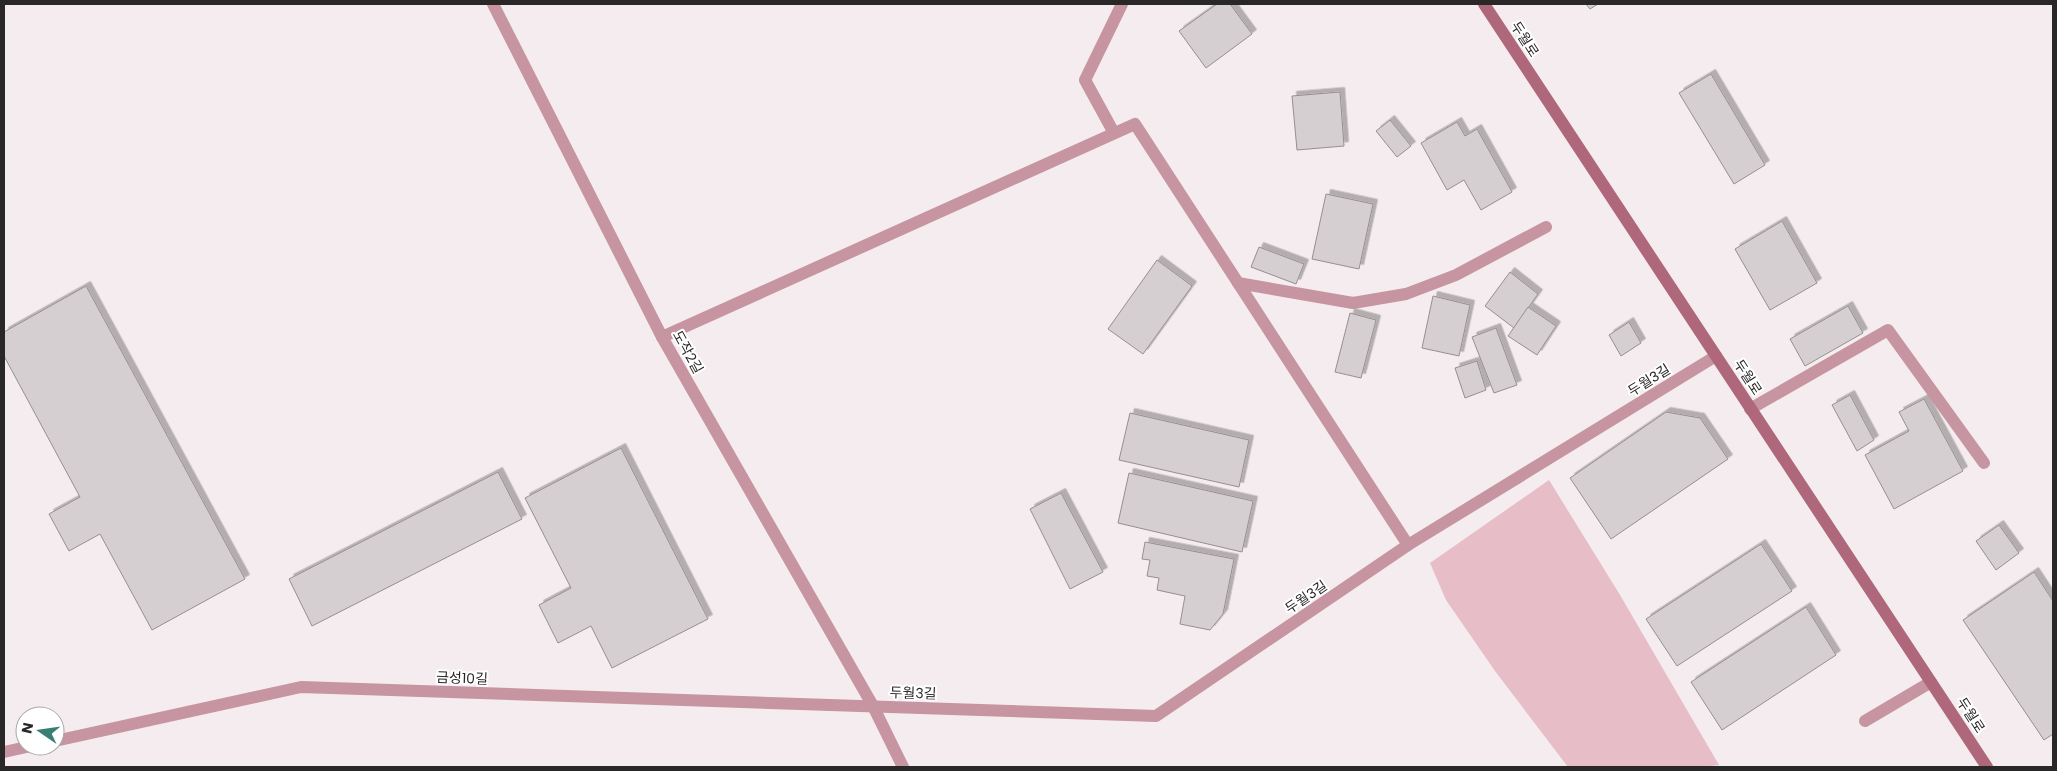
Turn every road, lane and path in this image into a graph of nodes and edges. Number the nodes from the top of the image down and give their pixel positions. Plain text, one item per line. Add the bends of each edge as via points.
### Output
1 (493, 4) edge
2 (1122, 4) edge
3 (1484, 4) edge
4 (1114, 133) junction
5 (1546, 227) dead end
6 (1238, 283) junction
7 (662, 337) junction
8 (1716, 356) junction
9 (1750, 409) junction
10 (1984, 463) dead end
11 (1408, 546) junction
12 (1931, 682) junction
13 (873, 706) junction
14 (1865, 720) dead end
15 (65, 739) edge
16 (902, 767) edge
17 (1987, 767) edge

1 - 7 street, 도작2길
2 - 4 street via 1085,80
3 - 8 main road, 두월로
4 - 6 street via 1135,124
4 - 7 street
5 - 6 street via 1456,275 1406,294 1353,303
6 - 11 street
7 - 13 street, 도작2길
8 - 9 main road, 두월로
8 - 11 street, 두월3길
9 - 10 street via 1888,330
9 - 12 main road, 두월로
11 - 13 street, 두월3길 via 1156,716
12 - 14 street
12 - 17 main road, 두월로
13 - 15 street, 금성10길 via 301,687
13 - 16 street, 도작2길

